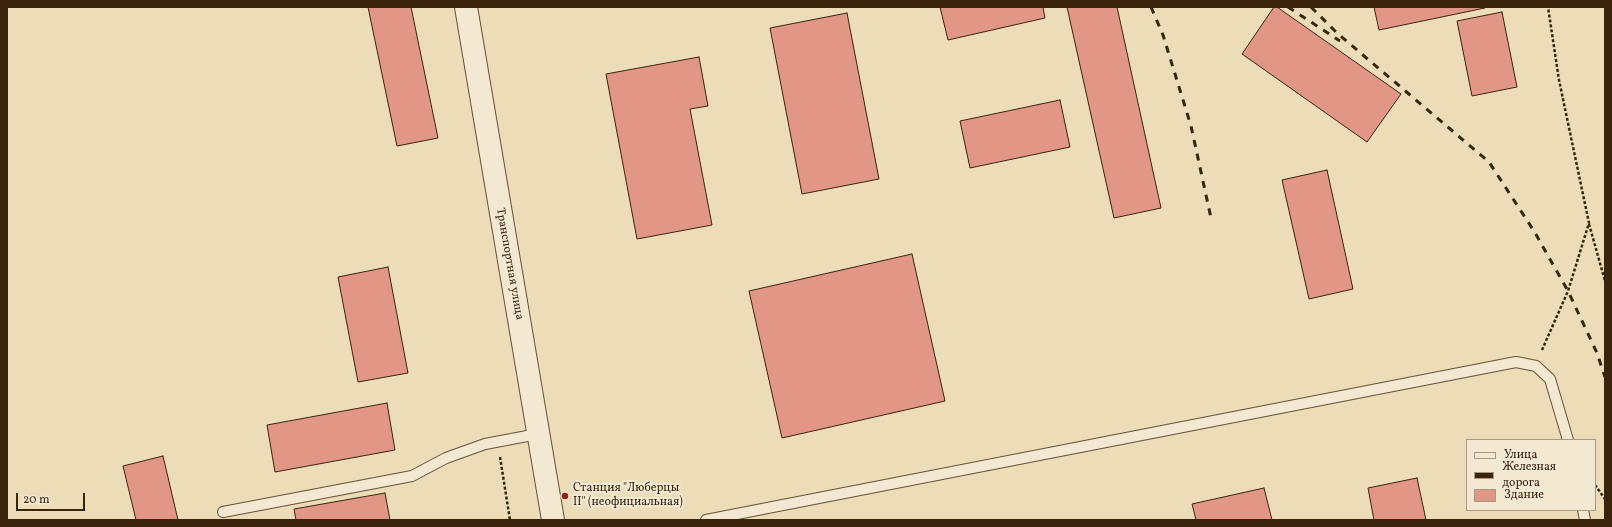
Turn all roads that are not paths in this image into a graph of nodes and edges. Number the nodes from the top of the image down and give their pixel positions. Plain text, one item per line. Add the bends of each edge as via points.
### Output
1 (466, 7) edge
2 (538, 434) junction
3 (1568, 439) edge
4 (223, 512) dead end
5 (553, 520) edge
6 (706, 520) edge

1 - 2 street, Транспортная улица
2 - 4 lane via 485,444 446,458 412,476
2 - 5 street, Транспортная улица
3 - 6 lane via 1550,379 1536,366 1516,362

